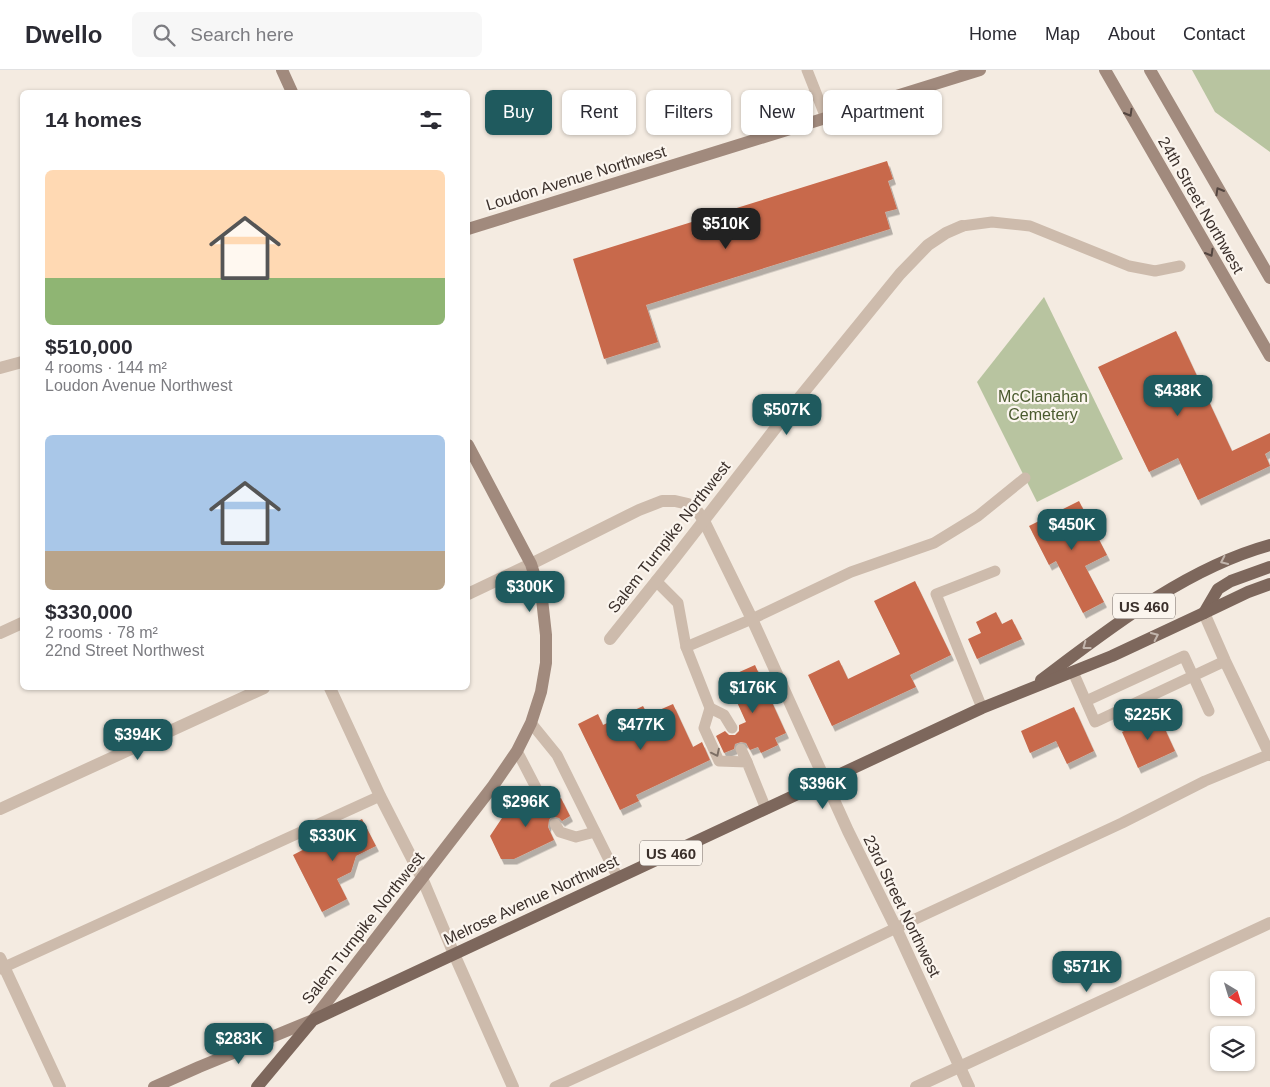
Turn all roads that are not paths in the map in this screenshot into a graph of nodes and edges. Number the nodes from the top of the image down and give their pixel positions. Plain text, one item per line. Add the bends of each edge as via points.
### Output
1 (282, 70) edge
2 (807, 70) edge
3 (980, 70) edge
4 (1105, 70) edge
5 (1150, 70) edge
6 (291, 90) edge
7 (916, 90) edge
8 (823, 110) edge
9 (823, 119) edge
10 (962, 226) joint
11 (470, 228) edge
12 (1180, 266) dead end
13 (1270, 278) edge
14 (1270, 356) edge
15 (20, 363) edge
16 (0, 368) edge
17 (470, 449) edge
18 (1025, 478) dead end
19 (704, 521) junction
20 (1270, 544) edge
21 (531, 564) junction
22 (1270, 567) edge
23 (995, 571) dead end
24 (656, 582) junction
25 (1270, 584) edge
26 (470, 593) edge
27 (1204, 613) junction
28 (752, 619) junction
29 (20, 624) edge
30 (0, 633) edge
31 (610, 639) dead end
32 (686, 647) junction
33 (1225, 661) junction
34 (1073, 672) junction
35 (1194, 676) junction
36 (1029, 689) junction
37 (260, 690) edge
38 (331, 690) edge
39 (1086, 701) junction
40 (710, 708) junction
41 (982, 708) junction
42 (1209, 710) dead end
43 (532, 723) junction
44 (732, 728) dead end
45 (741, 748) dead end
46 (517, 751) junction
47 (1270, 754) edge
48 (747, 762) junction
49 (826, 781) junction
50 (380, 796) junction
51 (545, 805) dead end
52 (0, 809) edge
53 (766, 809) junction
54 (555, 824) dead end
55 (595, 832) junction
56 (422, 878) junction
57 (618, 878) junction
58 (1270, 923) edge
59 (896, 928) junction
60 (454, 954) junction
61 (1, 965) edge
62 (313, 1020) junction
63 (960, 1067) junction
64 (60, 1087) edge
65 (154, 1087) edge
66 (257, 1087) edge
67 (513, 1087) edge
68 (555, 1087) edge
69 (916, 1087) edge
70 (970, 1087) edge

1 - 6 street
2 - 8 lane
3 - 7 street, Loudon Avenue Northwest
4 -> 14 street, 24th Street Northwest
13 -> 5 street, 24th Street Northwest
9 - 11 street, Loudon Avenue Northwest
10 - 12 lane, Salem Turnpike Northwest via 992,222 1030,226 1128,266 1155,271
10 - 19 street, Salem Turnpike Northwest via 928,245 900,274
15 - 16 street
17 - 21 street, Salem Turnpike Northwest
18 - 28 lane via 978,516 934,543 851,572
19 - 21 street, 23rd Street Northwest via 688,504 662,501
19 - 24 street, Salem Turnpike Northwest
19 - 28 street, 23rd Street Northwest
20 -> 36 main road, Melrose Avenue Northwest / US 460 via 1231,558 1170,589
21 - 26 street, 23rd Street Northwest
21 - 43 street, Salem Turnpike Northwest via 542,599 546,634 545,670
22 - 27 main road via 1218,589
23 - 41 lane via 936,594
24 - 31 street, Salem Turnpike Northwest
24 - 32 lane via 678,603
25 - 27 main road, Melrose Avenue Northwest / US 460
27 - 33 street
34 -> 27 main road, Melrose Avenue Northwest / US 460
28 - 32 lane
28 - 49 street, 23rd Street Northwest
29 - 30 street
32 - 40 lane
33 - 35 lane
33 - 47 street
34 - 36 main road, Melrose Avenue Northwest / US 460
34 - 39 lane
35 - 39 lane via 1184,656
35 - 39 lane via 1095,722
35 - 42 lane
36 - 41 main road, Melrose Avenue Northwest / US 460
37 - 52 street
38 - 50 street
40 - 44 lane via 724,715
40 -> 48 lane via 704,728 720,761
41 - 49 main road, Melrose Avenue Northwest / US 460
43 - 46 street, Salem Turnpike Northwest
43 - 55 lane via 557,755
45 - 48 lane
46 - 51 lane
46 - 56 street, Salem Turnpike Northwest
47 - 59 lane via 1205,781
48 - 53 lane
49 - 53 main road, Melrose Avenue Northwest / US 460
49 - 59 street, 23rd Street Northwest
50 - 56 street
50 - 61 lane
53 - 57 main road, Melrose Avenue Northwest / US 460
54 - 55 lane via 560,832 576,837
55 - 57 lane
56 - 60 street
56 - 62 street, Salem Turnpike Northwest
57 - 60 main road, Melrose Avenue Northwest / US 460
58 - 63 street
59 - 63 street, 23rd Street Northwest
59 - 68 lane
60 - 62 main road, Melrose Avenue Northwest / US 460
60 - 67 street
61 - 64 street
62 - 65 street, Melrose Avenue Northwest
62 - 66 main road, Salem Turnpike Northwest / US 460
63 - 69 street
63 - 70 street, 23rd Street Northwest

